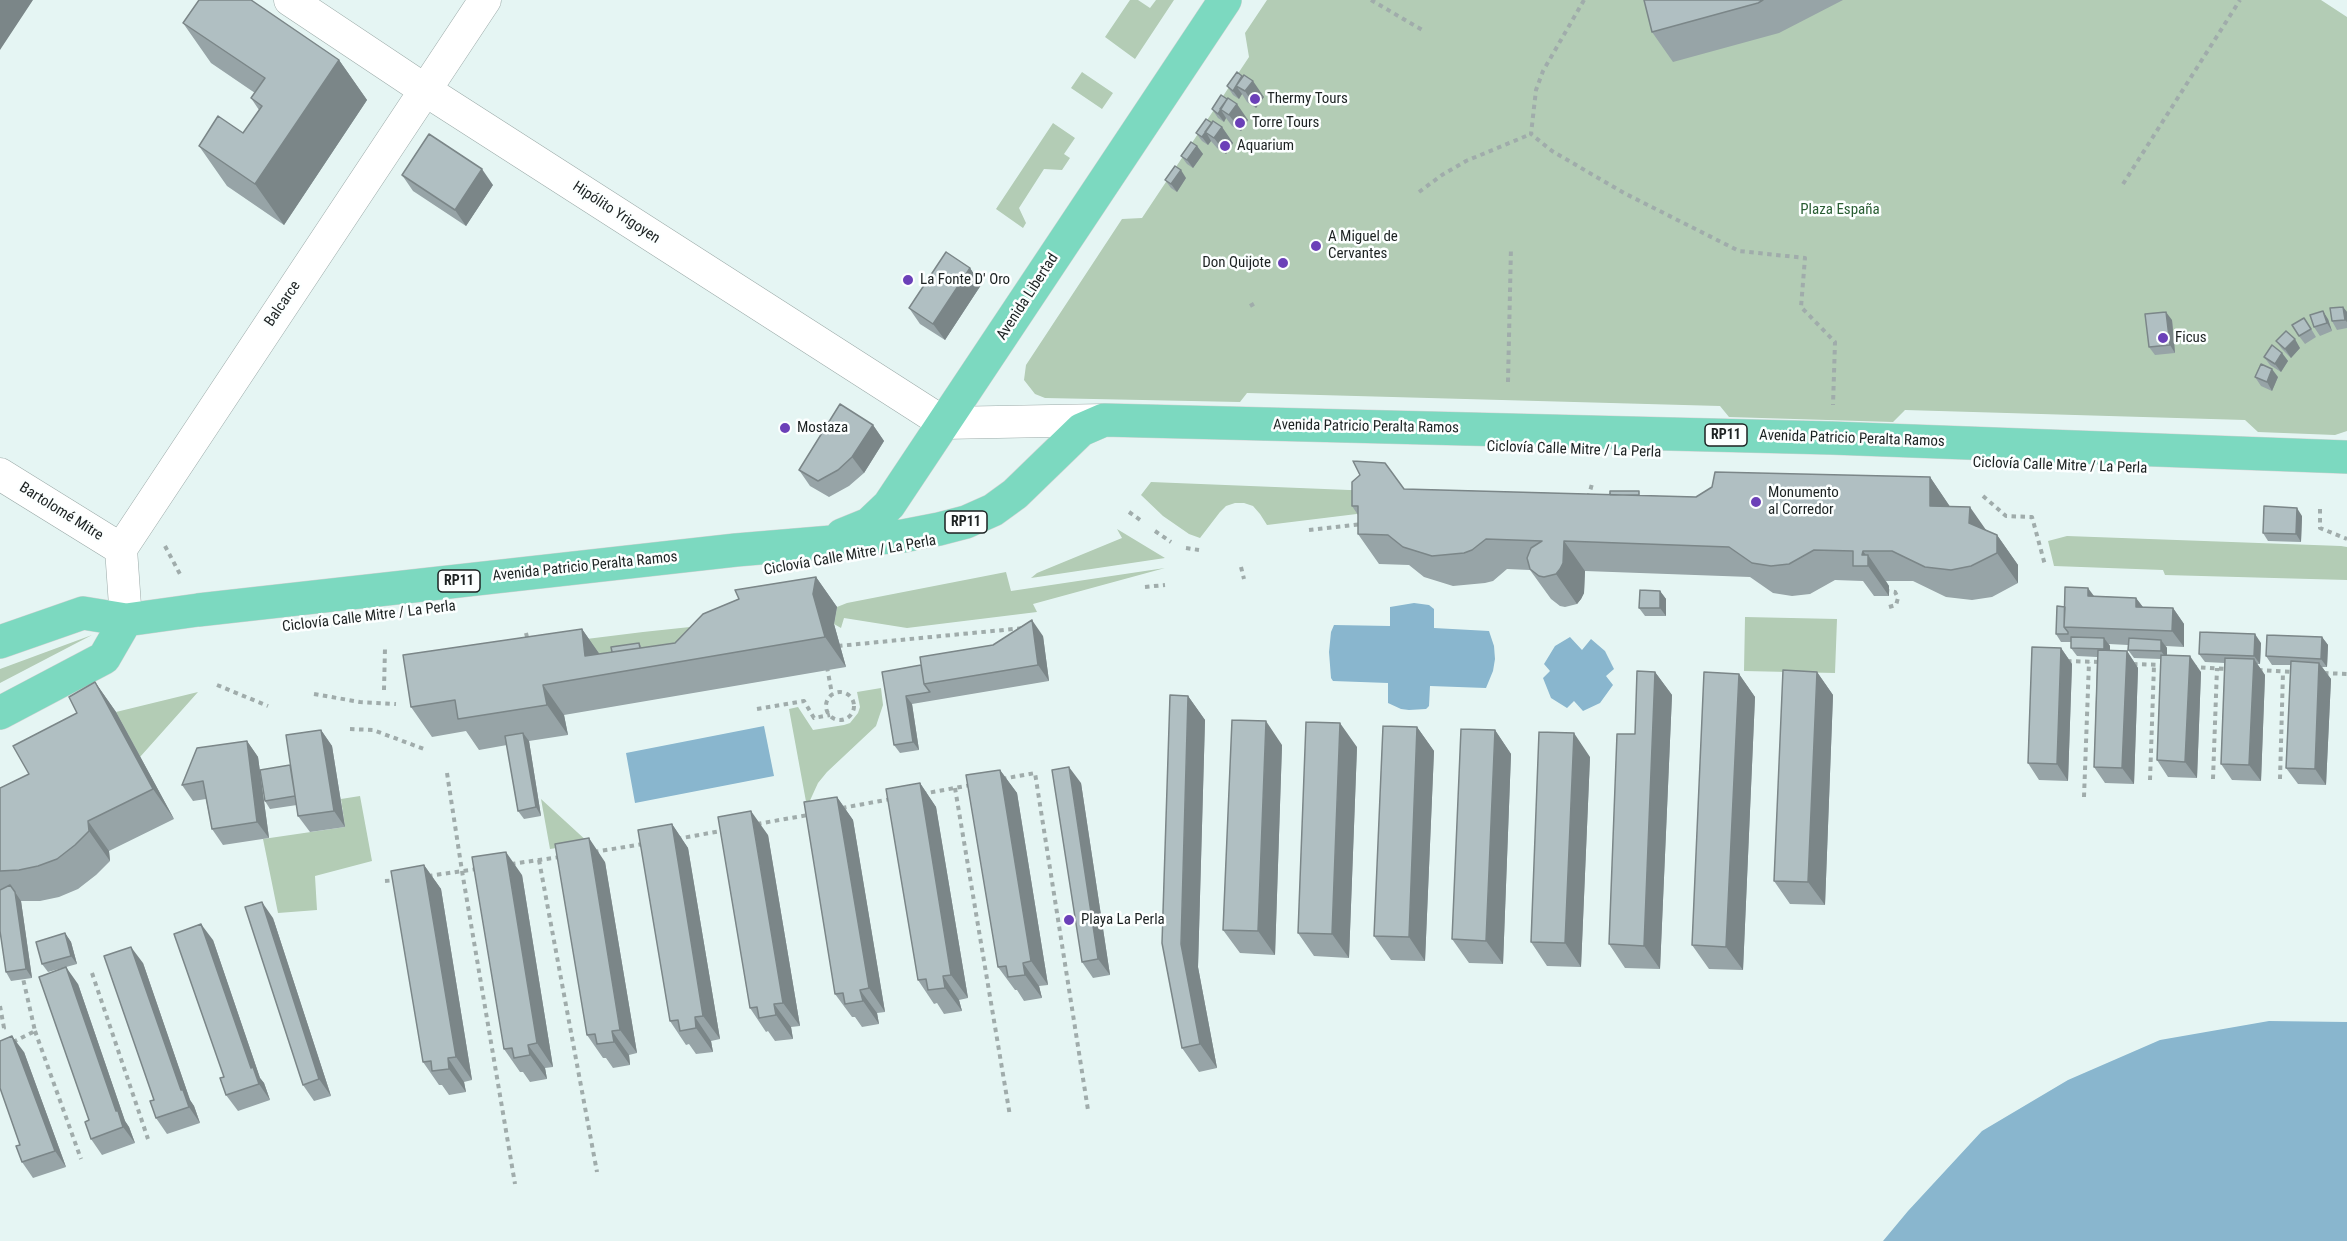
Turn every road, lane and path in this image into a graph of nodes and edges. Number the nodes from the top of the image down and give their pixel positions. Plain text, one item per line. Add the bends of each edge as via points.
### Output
1 (290, 0) edge
2 (485, 0) edge
3 (1225, 0) edge
4 (1371, 0) edge
5 (1584, 0) edge
6 (2240, 0) edge
7 (1424, 31) dead end
8 (425, 90) junction
9 (1532, 134) junction
10 (2123, 184) dead end
11 (1419, 192) dead end
12 (1511, 247) dead end
13 (1257, 302) dead end
14 (1250, 306) dead end
15 (1508, 382) dead end
16 (1833, 401) dead end
17 (1104, 420) junction
18 (944, 423) junction
19 (2347, 457) edge
20 (0, 474) edge
21 (1592, 484) dead end
22 (1983, 496) dead end
23 (1586, 505) edge
24 (2320, 509) dead end
25 (1129, 512) dead end
26 (1143, 522) dead end
27 (1373, 524) edge
28 (1309, 530) dead end
29 (1155, 531) dead end
30 (2347, 539) edge
31 (1172, 542) dead end
32 (794, 545) junction
33 (1186, 548) dead end
34 (121, 549) junction
35 (1199, 550) dead end
36 (2045, 565) dead end
37 (1241, 567) dead end
38 (1244, 579) dead end
39 (1165, 585) dead end
40 (1145, 588) dead end
41 (1889, 591) dead end
42 (1889, 607) dead end
43 (198, 610) junction
44 (126, 620) junction
45 (1034, 627) edge
46 (526, 633) dead end
47 (0, 642) edge
48 (530, 646) edge
49 (834, 646) dead end
50 (385, 648) dead end
51 (826, 659) dead end
52 (2065, 661) dead end
53 (2089, 662) junction
54 (2110, 663) edge
55 (2132, 664) dead end
56 (2154, 665) junction
57 (2175, 666) edge
58 (2186, 667) edge
59 (2217, 668) junction
60 (2228, 669) edge
61 (2250, 670) edge
62 (2283, 672) junction
63 (2304, 672) edge
64 (2315, 673) edge
65 (2347, 674) edge
66 (217, 685) dead end
67 (384, 690) dead end
68 (314, 694) dead end
69 (832, 694) junction
70 (396, 704) dead end
71 (268, 706) dead end
72 (757, 709) dead end
73 (0, 712) edge
74 (830, 715) junction
75 (350, 729) dead end
76 (424, 748) dead end
77 (447, 773) dead end
78 (1000, 779) edge
79 (2213, 779) dead end
80 (2150, 780) dead end
81 (2280, 780) dead end
82 (978, 784) edge
83 (955, 788) junction
84 (921, 794) edge
85 (2084, 797) dead end
86 (898, 798) edge
87 (840, 809) edge
88 (818, 813) edge
89 (749, 825) edge
90 (737, 828) edge
91 (668, 840) edge
92 (645, 844) edge
93 (586, 853) edge
94 (563, 856) edge
95 (539, 860) junction
96 (506, 865) edge
97 (484, 868) edge
98 (462, 871) junction
99 (418, 877) edge
100 (407, 879) edge
101 (386, 881) dead end
102 (21, 971) edge
103 (92, 973) dead end
104 (0, 1006) edge
105 (0, 1030) edge
106 (35, 1031) junction
107 (9, 1044) edge
108 (1088, 1110) dead end
109 (1010, 1116) dead end
110 (148, 1139) dead end
111 (81, 1159) dead end
112 (597, 1172) dead end
113 (516, 1184) dead end

1 - 8 street, Hipólito Yrigoyen
2 - 8 street, Balcarce
3 - 18 main road, Avenida Libertad / RP11
4 - 7 path
5 - 9 path via 1543,71 1536,90
6 - 10 path
8 - 18 street, Hipólito Yrigoyen
8 - 34 street, Balcarce
9 - 11 path via 1466,161
9 - 16 path via 1552,151 1624,193 1739,251 1805,258 1802,307 1835,342
12 - 15 path
13 - 14 path
17 - 18 street, Avenida Patricio Peralta Ramos
17 - 19 main road, Avenida Patricio Peralta Ramos / RP11 via 1832,438
17 - 32 main road, Avenida Patricio Peralta Ramos / RP11 via 1081,430 1015,494 966,522 903,536
18 - 32 main road, Avenida Libertad / RP11 via 881,515 857,530
20 - 34 street, Bartolomé Mitre
21 - 23 path
22 - 36 path via 2006,516 2032,517
24 - 30 path via 2320,528
25 - 26 path
27 - 28 path
29 - 31 path
32 - 43 main road, Avenida Patricio Peralta Ramos / RP11
33 - 35 path
34 - 43 path via 163,542
34 - 44 street
37 - 38 path
39 - 40 path
41 - 42 path via 1898,598 1896,605
43 - 44 main road, Avenida Patricio Peralta Ramos / RP11
44 - 47 main road, Avenida Patricio Peralta Ramos / RP11 via 83,613
44 - 73 main road via 104,658
45 - 49 path
46 - 48 path
50 - 67 path
51 - 69 path
52 - 53 path
53 - 54 path
53 - 85 path
55 - 56 path
56 - 57 path
56 - 80 path
58 - 59 path
59 - 60 path
59 - 79 path
61 - 62 path
62 - 63 path
62 - 81 path
64 - 65 path
66 - 71 path
68 - 70 path
69 - 74 path via 826,706
69 - 74 path via 846,693 854,708 842,720
72 - 74 path via 804,701 814,718
75 - 76 path via 373,730
77 - 98 path
78 - 108 path via 1035,773
82 - 83 path
83 - 84 path
83 - 109 path
86 - 87 path
88 - 89 path
90 - 91 path
92 - 93 path
94 - 95 path
95 - 96 path
95 - 112 path
97 - 98 path
98 - 99 path
98 - 113 path
100 - 101 path
102 - 106 path
103 - 110 path
104 - 105 path via 4,1028
106 - 107 path
106 - 111 path

